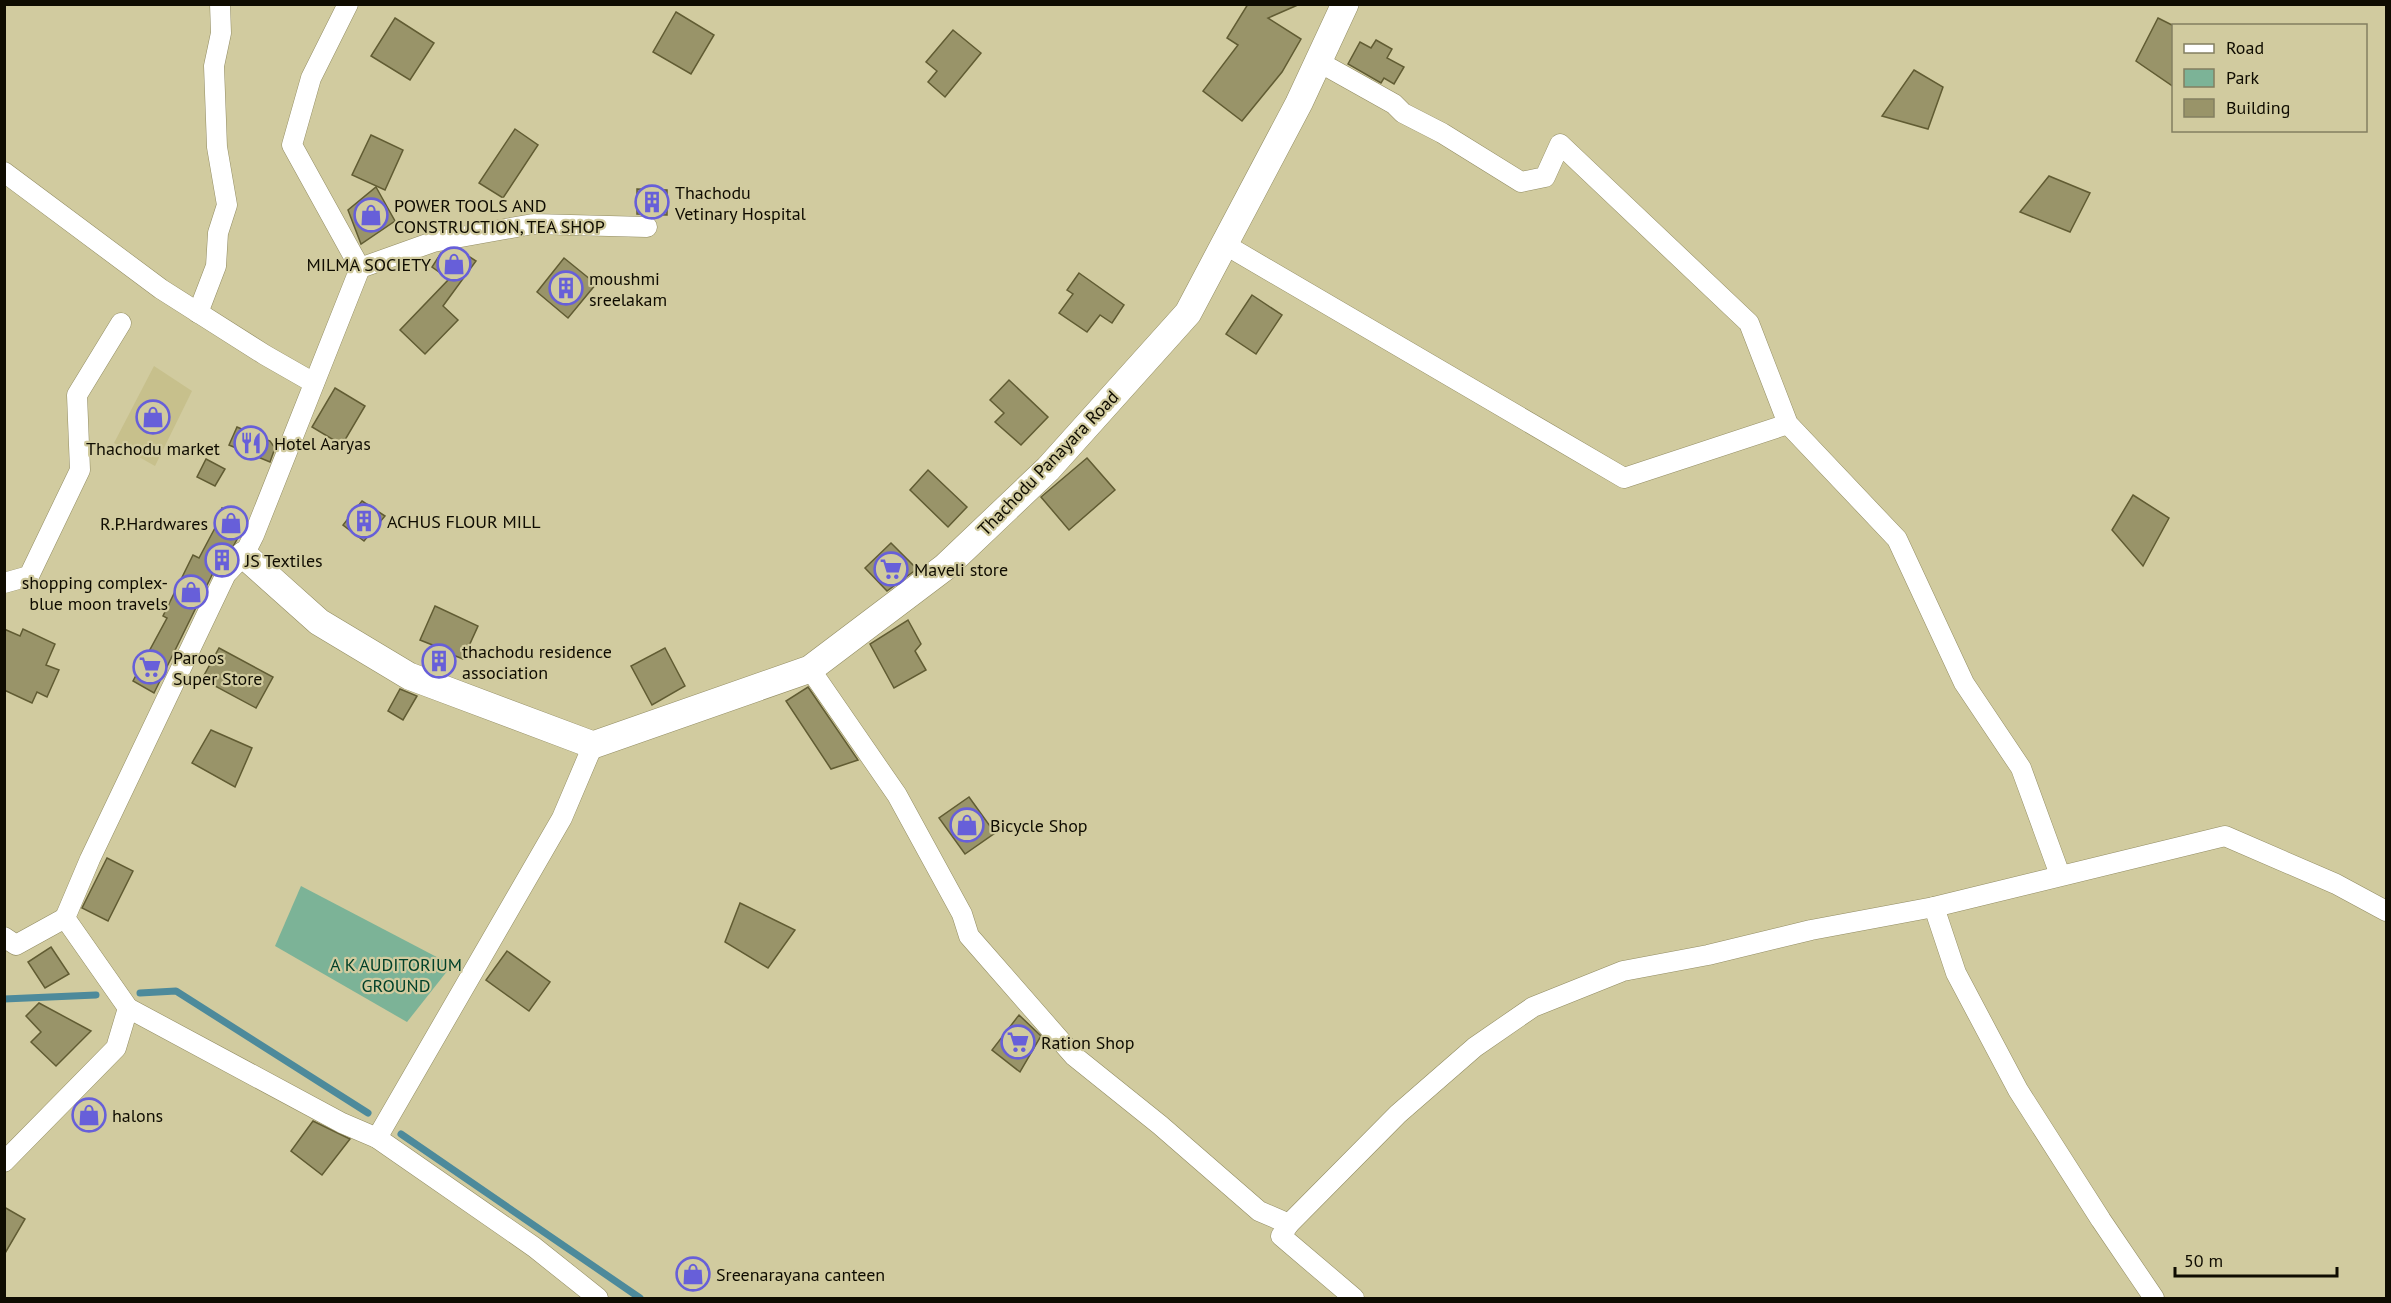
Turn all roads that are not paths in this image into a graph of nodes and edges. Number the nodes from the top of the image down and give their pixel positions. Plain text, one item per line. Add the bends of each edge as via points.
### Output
1 (220, 4) edge
2 (348, 4) edge
3 (1345, 4) edge
4 (1318, 62) junction
5 (4, 172) edge
6 (647, 227) dead end
7 (1224, 244) junction
8 (360, 268) junction
9 (198, 313) junction
10 (121, 323) dead end
11 (314, 383) junction
12 (1788, 424) junction
13 (244, 555) junction
14 (4, 583) edge
15 (810, 669) junction
16 (593, 745) junction
17 (2060, 875) junction
18 (1934, 907) junction
19 (2386, 911) edge
20 (64, 918) junction
21 (4, 938) edge
22 (128, 1008) junction
23 (377, 1138) junction
24 (4, 1162) edge
25 (1289, 1224) junction
26 (598, 1299) edge
27 (1354, 1299) edge
28 (2154, 1299) edge

1 - 9 street via 221,33 214,66 217,147 226,205 218,233 216,266
2 - 8 street via 311,78 292,146
3 - 4 main road, Thachodu Panayara Road
4 - 7 main road, Thachodu Panayara Road
4 - 12 street via 1521,182 1545,177 1560,144 1749,322
5 - 9 street
6 - 8 street via 533,224 433,242
7 - 12 street via 1624,478
7 - 15 main road, Thachodu Panayara Road via 1188,313 1048,469 945,567
8 - 11 street
9 - 11 street
10 - 14 street via 77,394 80,470 29,576
11 - 13 street
12 - 17 street via 1897,539 1964,683 2020,768
13 - 16 main road via 320,622 408,676
13 - 20 street via 226,574
15 - 16 main road, Thachodu Panayara Road
15 - 25 street via 897,795 962,914 969,936 1074,1056 1259,1211
16 - 23 street via 562,818
17 - 18 street
17 - 19 street via 2225,836 2336,884
18 - 25 street via 1623,971 1533,1006 1476,1047 1398,1114
18 - 28 street via 1956,973 2018,1090
20 - 21 street via 16,945
20 - 22 street
22 - 23 street
22 - 24 street via 116,1048
23 - 26 street via 534,1247
25 - 27 street via 1281,1236

